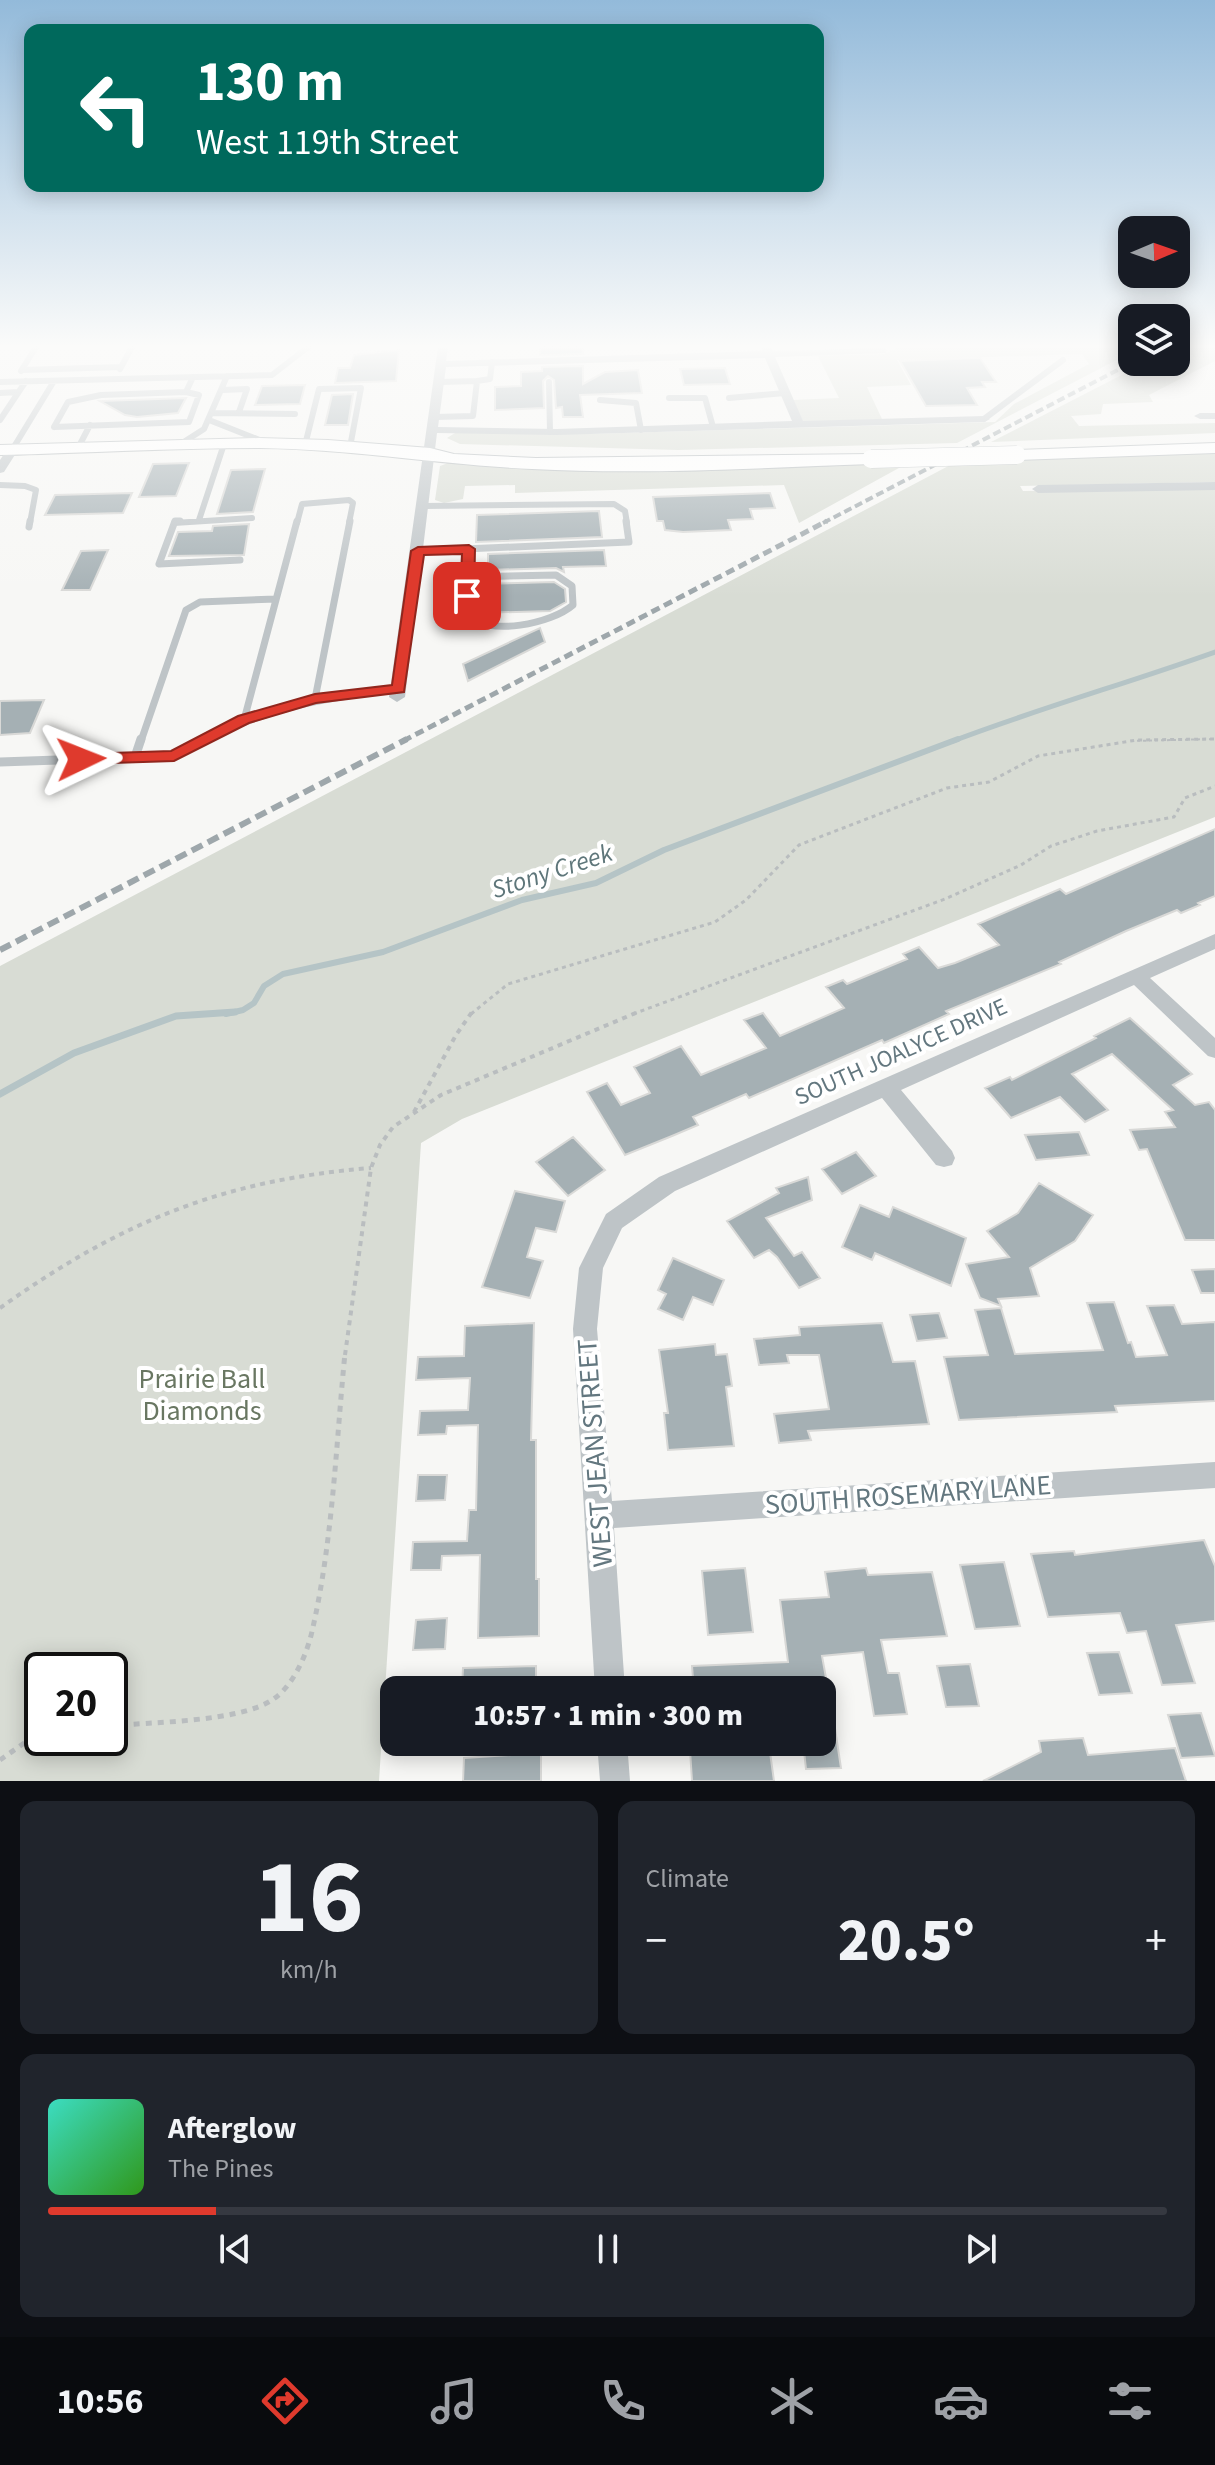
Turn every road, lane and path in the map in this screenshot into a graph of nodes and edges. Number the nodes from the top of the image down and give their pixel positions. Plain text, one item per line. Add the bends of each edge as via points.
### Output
1 (20, 430) edge
2 (87, 430) edge
3 (202, 430) edge
4 (241, 430) edge
5 (309, 430) edge
6 (353, 430) edge
7 (433, 430) edge
8 (523, 430) edge
9 (636, 430) edge
10 (550, 432) joint
11 (1215, 438) edge
12 (224, 444) junction
13 (271, 444) junction
14 (179, 445) junction
15 (305, 445) junction
16 (350, 447) junction
17 (78, 448) junction
18 (1215, 448) edge
19 (6, 450) edge
20 (1025, 451) junction
21 (430, 453) junction
22 (0, 469) edge
23 (0, 485) edge
24 (1215, 486) edge
25 (1038, 489) dead end
26 (424, 506) junction
27 (252, 518) dead end
28 (199, 520) junction
29 (29, 527) dead end
30 (469, 549) junction
31 (418, 551) junction
32 (240, 560) dead end
33 (468, 577) junction
34 (276, 599) junction
35 (398, 693) joint
36 (315, 699) junction
37 (244, 720) junction
38 (1215, 739) edge
39 (135, 757) junction
40 (0, 762) edge
41 (1215, 786) edge
42 (1215, 941) edge
43 (1136, 976) junction
44 (1215, 1050) edge
45 (886, 1087) junction
46 (414, 1113) junction
47 (944, 1158) dead end
48 (371, 1168) junction
49 (614, 1221) joint
50 (0, 1308) edge
51 (1215, 1475) edge
52 (600, 1515) junction
53 (609, 1676) edge
54 (128, 1724) edge
55 (24, 1743) edge
56 (613, 1756) edge
57 (0, 1760) edge
58 (615, 1781) edge

1 - 19 lane
2 - 17 lane
3 - 14 lane
4 - 13 lane
5 - 15 lane
6 - 16 lane
7 - 21 street
8 - 10 street
9 - 10 street
11 - 20 main road
12 - 13 main road
12 - 14 main road
12 - 28 lane
13 - 15 main road
14 - 17 main road
15 - 16 main road
16 - 21 main road
17 - 19 main road
18 - 20 main road
19 - 22 street
20 - 21 main road, bridge via 578,465 454,459
21 - 26 street
23 - 29 lane via 36,490
24 - 25 street
26 - 30 lane via 585,502 614,504 625,511 629,542 621,545
26 - 31 street
27 - 28 lane
28 - 32 lane via 175,521 159,564
30 - 31 lane
30 - 33 lane
31 - 35 street
33 - 33 lane via 466,616 473,622 533,623 566,613 573,605 573,584 556,575
34 - 36 lane via 302,504 353,503
34 - 37 lane
34 - 39 lane via 200,602 186,610
35 - 36 lane
36 - 37 lane
37 - 39 lane via 174,756
38 - 46 path via 1137,740 1038,756 989,782 947,788 799,845 738,908 715,922 508,984 476,1007
39 - 40 lane
41 - 46 path via 1185,798 1174,817 1097,831 1051,846 945,899 627,1016 441,1095
42 - 43 street, SOUTH JOALYCE DRIVE
43 - 44 street
43 - 45 street, SOUTH JOALYCE DRIVE
45 - 47 street
45 - 49 street, SOUTH JOALYCE DRIVE via 667,1184
46 - 48 path via 393,1127
48 - 50 path via 264,1179 154,1215 95,1245
48 - 54 path via 325,1547 313,1629 302,1659 288,1686 249,1712
49 - 52 street, WEST JEAN STREET via 591,1268 585,1329
51 - 52 street, SOUTH ROSEMARY LANE
52 - 53 street, WEST JEAN STREET
55 - 57 path
56 - 58 street

